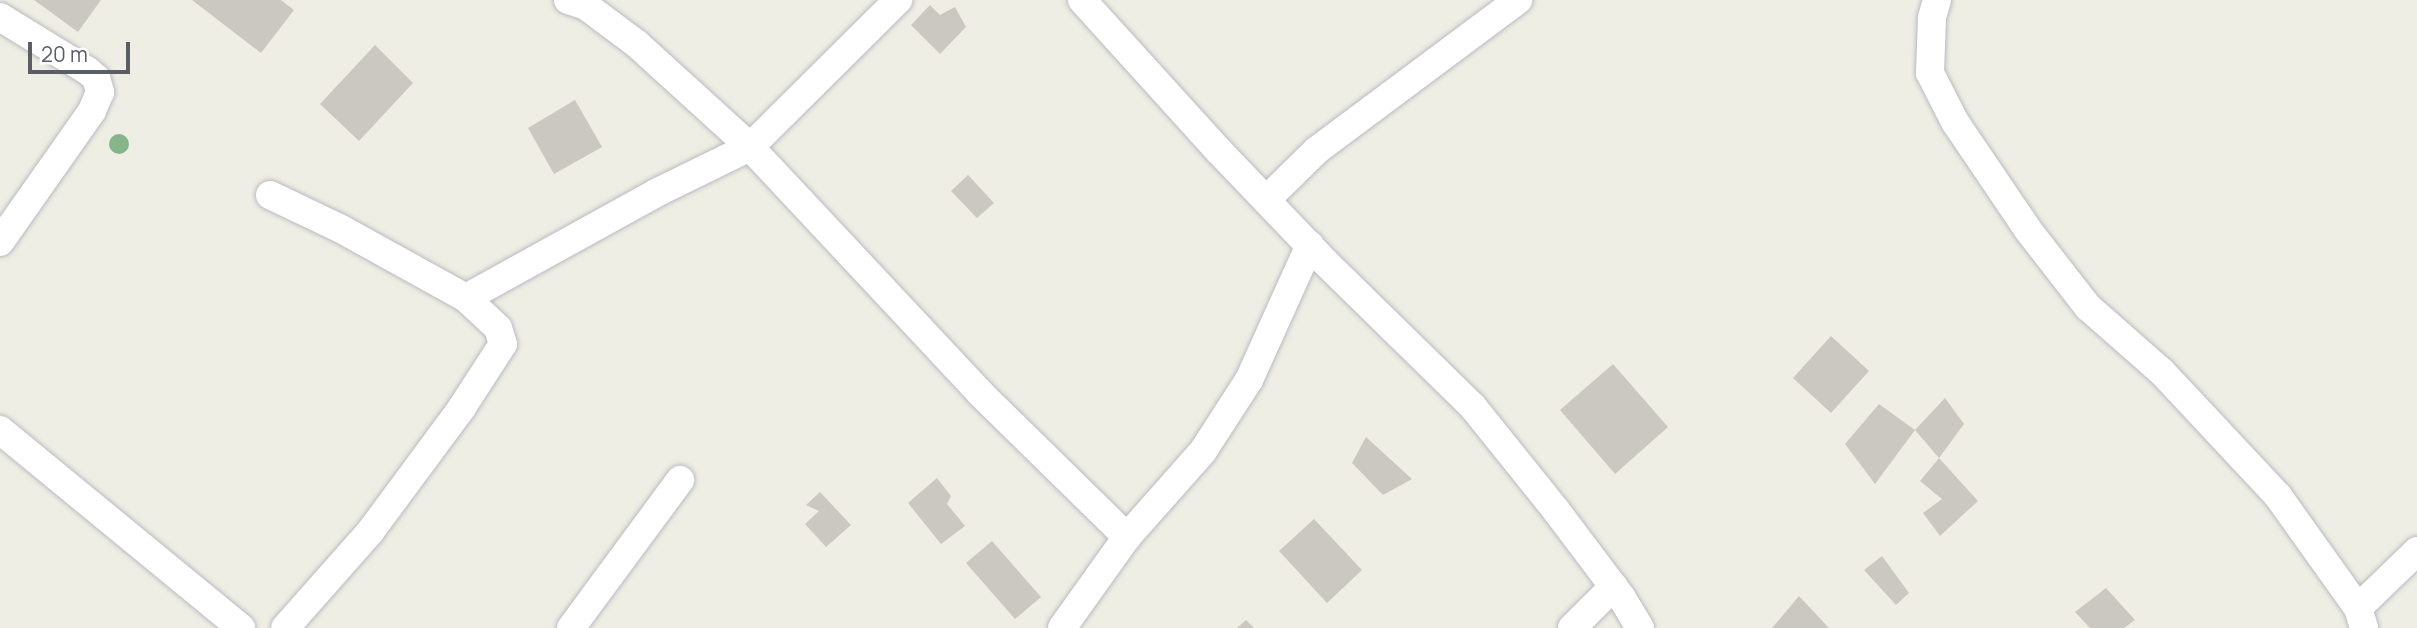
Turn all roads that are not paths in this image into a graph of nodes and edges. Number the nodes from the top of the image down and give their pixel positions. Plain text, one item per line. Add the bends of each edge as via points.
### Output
1 (568, 0) edge
2 (898, 0) edge
3 (1083, 0) edge
4 (1518, 0) edge
5 (1937, 0) edge
6 (0, 17) edge
7 (750, 147) junction
8 (270, 195) dead end
9 (1267, 199) junction
10 (0, 242) edge
11 (1310, 245) junction
12 (466, 298) junction
13 (0, 430) edge
14 (680, 480) dead end
15 (1127, 537) junction
16 (2417, 551) edge
17 (1614, 586) junction
18 (2361, 618) edge
19 (241, 628) edge
20 (285, 628) edge
21 (571, 628) edge
22 (1062, 628) edge
23 (1572, 628) edge
24 (1640, 628) edge

1 - 7 street via 586,6 637,44
2 - 7 street
3 - 9 street
4 - 9 street via 1317,150
5 - 18 street via 1930,73 1955,122 2028,230 2088,307 2162,372 2278,496
6 - 10 street via 88,71 100,92 92,111
7 - 12 street via 656,193
7 - 15 street via 981,393
8 - 12 street
9 - 11 street
11 - 15 street via 1250,380 1203,452
11 - 17 street via 1473,407
12 - 20 street via 498,328 503,344 497,355 370,531
13 - 19 street
14 - 21 street
15 - 22 street
16 - 18 street
17 - 23 street
17 - 24 street

